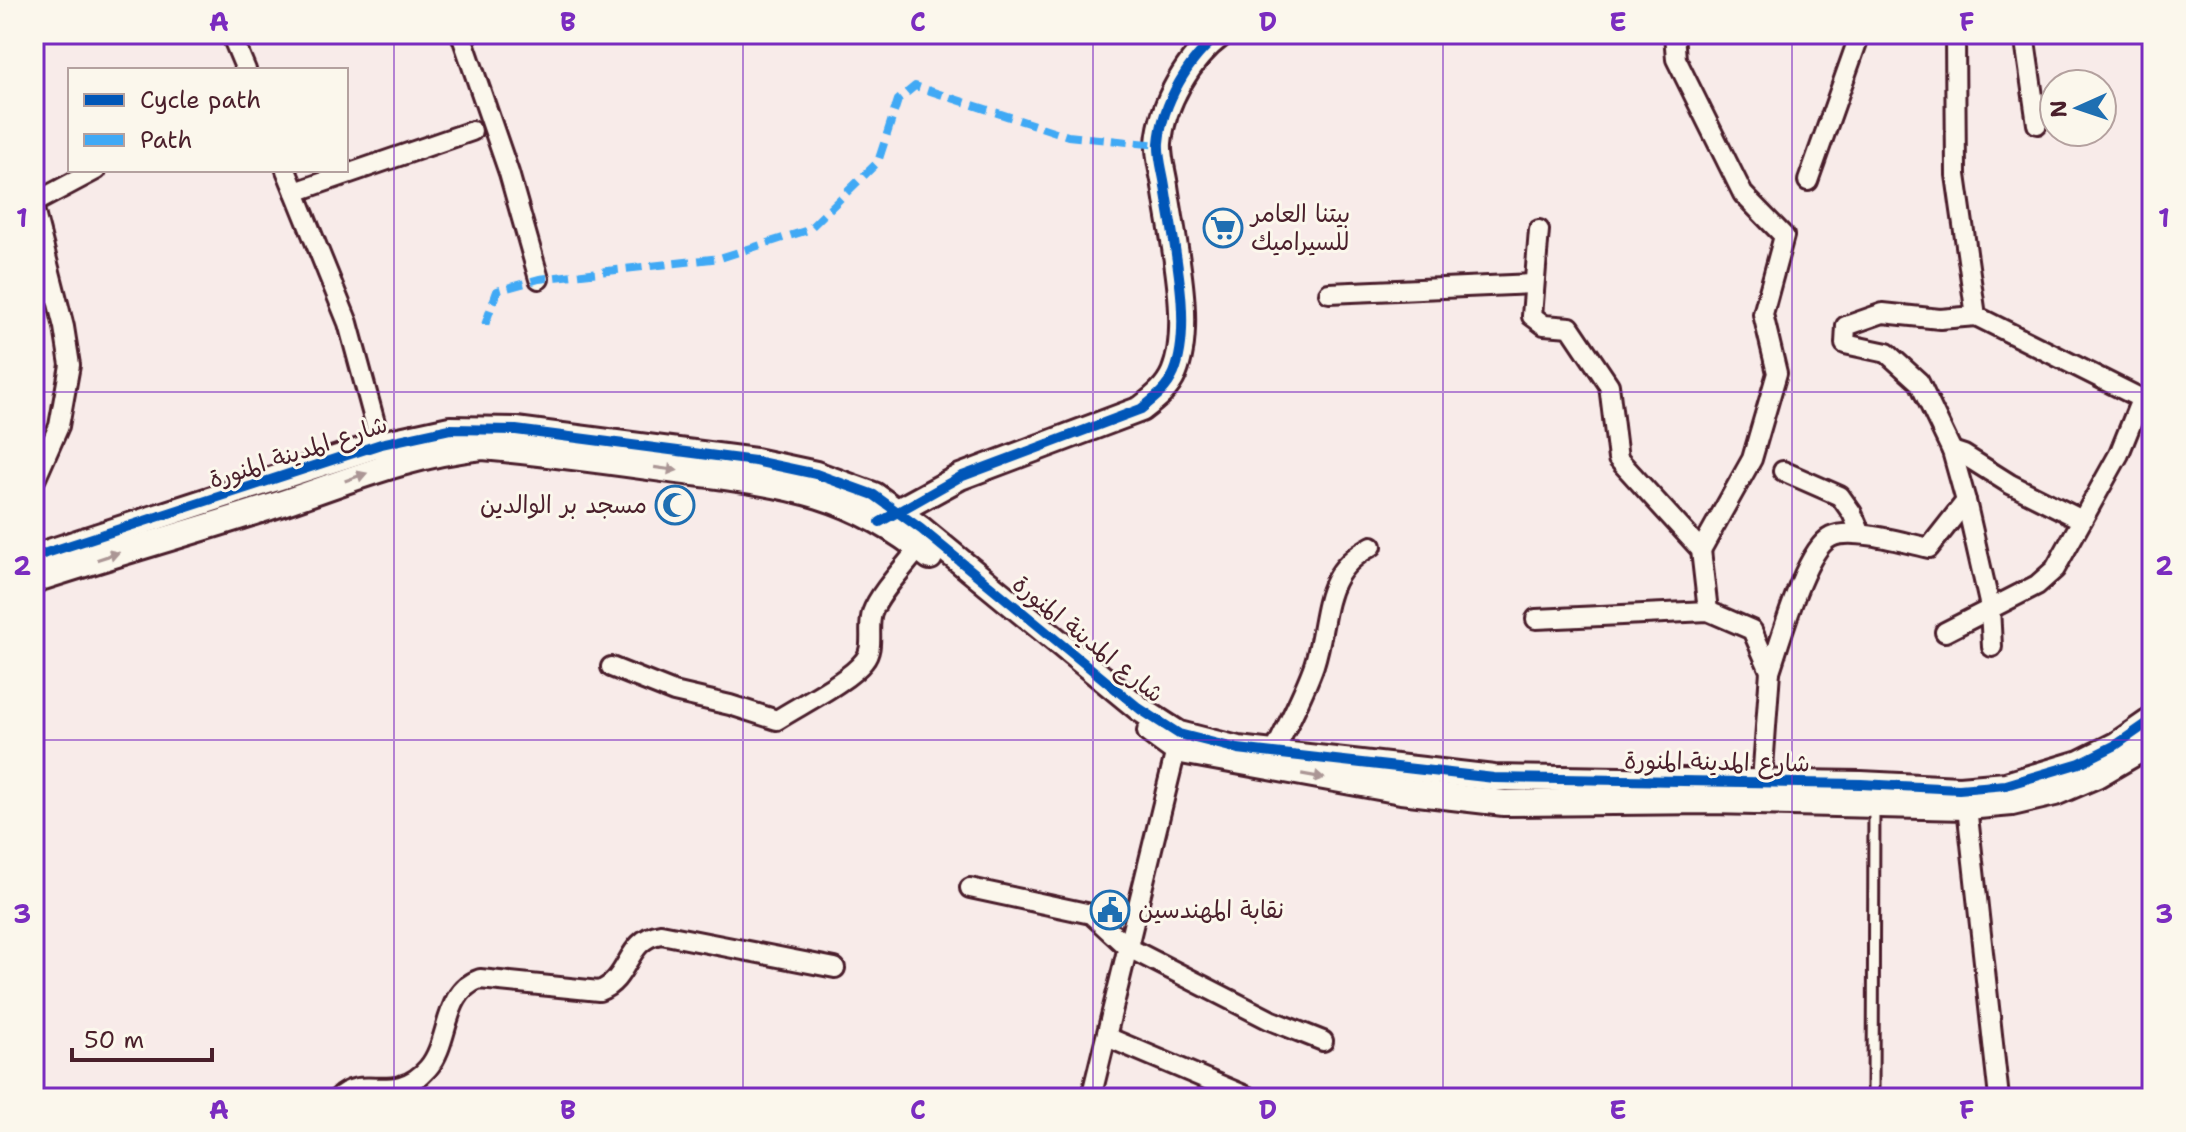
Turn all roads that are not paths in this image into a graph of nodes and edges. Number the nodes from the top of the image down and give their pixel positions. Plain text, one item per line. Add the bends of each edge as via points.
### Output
1 (231, 34) edge
2 (461, 34) edge
3 (1674, 34) edge
4 (1860, 34) edge
5 (1955, 34) edge
6 (2024, 34) edge
7 (1211, 37) edge
8 (245, 68) edge
9 (2037, 124) dead end
10 (472, 131) dead end
11 (92, 172) edge
12 (287, 172) edge
13 (1808, 181) dead end
14 (295, 192) junction
15 (34, 203) edge
16 (34, 209) edge
17 (1539, 230) dead end
18 (539, 279) dead end
19 (1534, 284) junction
20 (1329, 293) dead end
21 (1976, 316) junction
22 (2147, 400) edge
23 (1952, 451) junction
24 (384, 455) junction
25 (1783, 471) dead end
26 (36, 478) dead end
27 (1966, 501) junction
28 (888, 517) junction
29 (2082, 520) junction
30 (1861, 534) junction
31 (1372, 546) dead end
32 (919, 548) junction
33 (1701, 550) junction
34 (34, 557) edge
35 (34, 580) edge
36 (1990, 607) junction
37 (1708, 611) junction
38 (1536, 619) dead end
39 (1945, 632) dead end
40 (1992, 647) dead end
41 (611, 667) dead end
42 (1770, 671) junction
43 (2152, 720) edge
44 (2152, 743) edge
45 (1176, 750) junction
46 (1275, 751) junction
47 (1762, 782) junction
48 (1874, 796) junction
49 (1967, 807) junction
50 (970, 888) dead end
51 (1127, 947) junction
52 (835, 968) dead end
53 (1107, 1037) junction
54 (1323, 1041) dead end
55 (338, 1098) edge
56 (1091, 1098) edge
57 (1251, 1098) edge
58 (1873, 1098) edge
59 (1999, 1098) edge

1 - 8 street
2 - 18 street
3 - 33 street via 1676,59 1743,194 1784,236 1763,314 1777,373 1752,459
4 - 13 street
5 - 21 street via 1956,175
6 - 9 street
7 - 28 street via 1167,108 1159,145 1180,282 1182,348 1162,393 1141,409 960,477
10 - 14 street
11 - 15 street
12 - 14 street
14 - 24 street via 348,323
16 - 26 street via 70,365 59,426
17 - 19 street
19 - 20 street
19 - 33 street via 1532,316 1544,325 1570,327 1609,385 1618,459
21 - 22 street
21 - 23 street via 1940,319 1883,313 1846,326 1845,344 1887,353 1919,382
22 - 29 street
23 - 27 street
23 - 29 street
24 - 28 street, شارع المدينة المنورة via 450,429 516,430 755,461 816,474 874,495
24 - 34 street, شارع المدينة المنورة
35 -> 24 street, شارع المدينة المنورة via 267,508
25 - 30 street via 1840,496
27 - 30 street via 1929,548
27 - 36 street
28 - 32 street, شارع المدينة المنورة
28 - 46 street, شارع المدينة المنورة via 921,529 1140,709 1179,734 1238,749
29 - 36 street via 2047,578
30 - 42 street via 1831,537 1811,556
31 - 46 street via 1354,555 1332,584 1314,665
32 - 41 street via 873,610 867,659 852,674 777,720 674,692
32 - 45 street, شارع المدينة المنورة
33 - 37 street
36 - 39 street
36 - 40 street
37 - 38 street
37 - 42 street via 1752,630
42 - 47 street
43 - 48 street, شارع المدينة المنورة via 2080,763 2006,785
44 - 49 street, شارع المدينة المنورة via 2055,793
45 -> 48 street, شارع المدينة المنورة via 1401,791 1504,803
45 - 51 street
46 - 47 street, شارع المدينة المنورة via 1494,778
47 - 48 street, شارع المدينة المنورة
48 - 49 street, شارع المدينة المنورة
48 - 58 lane
49 - 59 street
50 - 51 street via 1091,914
51 - 53 street
51 - 54 street
52 - 55 street via 661,934 638,944 620,977 599,991 480,979 456,998 434,1060 418,1077 397,1088 357,1087
53 - 56 street
53 - 57 street

